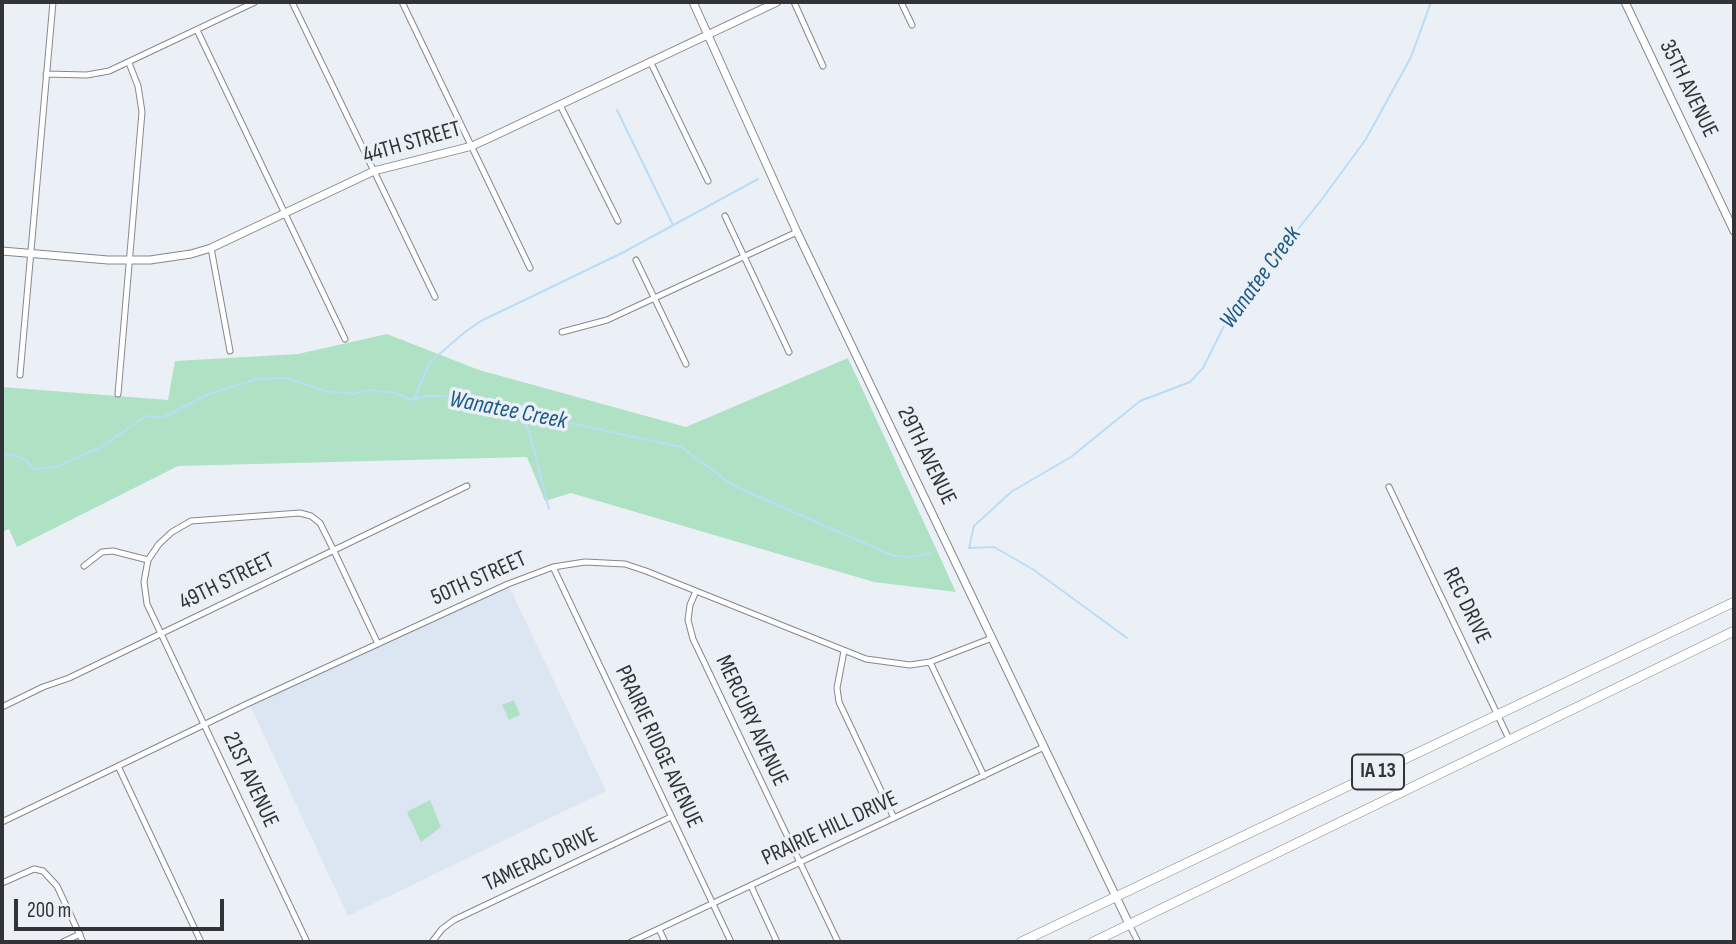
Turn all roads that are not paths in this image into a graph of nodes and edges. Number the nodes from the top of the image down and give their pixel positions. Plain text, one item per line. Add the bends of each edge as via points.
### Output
1 (53, 2) edge
2 (255, 2) edge
3 (292, 2) edge
4 (402, 2) edge
5 (692, 2) edge
6 (777, 2) edge
7 (794, 2) edge
8 (901, 2) edge
9 (1625, 2) edge
10 (912, 24) dead end
11 (197, 30) junction
12 (708, 34) junction
13 (650, 61) junction
14 (129, 63) junction
15 (823, 66) dead end
16 (46, 74) junction
17 (560, 105) junction
18 (472, 146) junction
19 (374, 171) junction
20 (708, 181) dead end
21 (285, 214) junction
22 (725, 216) dead end
23 (618, 221) dead end
24 (1734, 231) edge
25 (797, 232) junction
26 (211, 248) junction
27 (2, 251) edge
28 (31, 253) junction
29 (744, 257) junction
30 (636, 260) dead end
31 (130, 261) junction
32 (530, 268) dead end
33 (435, 297) dead end
34 (655, 300) junction
35 (562, 332) dead end
36 (345, 339) dead end
37 (230, 351) dead end
38 (789, 352) dead end
39 (686, 364) dead end
40 (20, 375) dead end
41 (118, 394) dead end
42 (467, 486) dead end
43 (1389, 487) dead end
44 (334, 551) junction
45 (148, 560) junction
46 (84, 566) dead end
47 (554, 567) junction
48 (696, 591) junction
49 (1734, 602) edge
50 (1734, 631) edge
51 (162, 634) junction
52 (992, 638) junction
53 (378, 644) junction
54 (844, 651) junction
55 (930, 662) junction
56 (2, 707) edge
57 (1499, 715) junction
58 (205, 724) junction
59 (1510, 741) junction
60 (1044, 747) junction
61 (118, 766) junction
62 (984, 776) junction
63 (671, 817) junction
64 (894, 818) junction
65 (2, 821) edge
66 (799, 863) junction
67 (2, 883) edge
68 (751, 886) junction
69 (1116, 897) junction
70 (713, 904) junction
71 (1129, 924) junction
72 (659, 929) junction
73 (80, 934) junction
74 (63, 942) edge
75 (83, 942) edge
76 (201, 942) edge
77 (307, 942) edge
78 (432, 942) edge
79 (631, 942) edge
80 (665, 942) edge
81 (731, 942) edge
82 (778, 942) edge
83 (838, 942) edge
84 (1021, 942) edge
85 (1093, 942) edge
86 (1138, 942) edge

1 - 16 street
2 - 11 street
3 - 19 street
4 - 18 street
5 - 12 street, 29TH AVENUE
6 - 12 street, 44TH STREET
7 - 15 street
8 - 10 street
9 - 24 street, 35TH AVENUE
11 - 14 street
11 - 21 street
12 - 13 street, 44TH STREET
12 - 25 street, 29TH AVENUE
13 - 17 street, 44TH STREET
13 - 20 street
14 - 16 street via 87,75
14 - 31 street via 142,112
16 - 28 street
17 - 18 street, 44TH STREET
17 - 23 street
18 - 19 street, 44TH STREET
18 - 32 street
19 - 21 street, 44TH STREET
19 - 33 street
21 - 26 street, 44TH STREET
21 - 36 street
22 - 29 street
25 - 29 street
25 - 52 street, 29TH AVENUE
26 - 31 street, 44TH STREET
26 - 37 street
27 - 28 street, 44TH STREET
28 - 31 street, 44TH STREET
28 - 40 street
29 - 34 street
29 - 38 street
30 - 34 street
31 - 41 street
34 - 35 street
34 - 39 street
42 - 44 street, 49TH STREET
43 - 57 street, REC DRIVE
44 - 45 street via 320,523 300,513 191,521 172,532
44 - 51 street, 49TH STREET
44 - 53 street
45 - 46 street via 102,552
45 - 51 street, 21ST AVENUE via 147,604
47 - 48 street, 50TH STREET via 585,562 625,564
47 - 53 street, 50TH STREET
47 - 63 street, PRAIRIE RIDGE AVENUE
48 - 54 street, 50TH STREET
48 - 66 street, MERCURY AVENUE via 688,620 693,639
49 - 57 highway, IA 13
50 - 59 highway, IA 13
51 - 56 street, 49TH STREET
51 - 58 street, 21ST AVENUE
52 - 55 street, 50TH STREET
52 - 60 street, 29TH AVENUE
53 - 58 street, 50TH STREET
54 - 55 street, 50TH STREET via 910,665
54 - 64 street via 836,688 839,702
55 - 62 street
57 - 59 street, REC DRIVE
57 - 69 highway, IA 13
58 - 61 street, 50TH STREET
58 - 77 street, 21ST AVENUE
59 - 71 highway, IA 13
60 - 62 street, PRAIRIE HILL DRIVE
60 - 69 street, 29TH AVENUE
61 - 65 street, 50TH STREET
61 - 76 street
62 - 64 street, PRAIRIE HILL DRIVE
63 - 70 street, PRAIRIE RIDGE AVENUE
63 - 78 street, TAMERAC DRIVE via 454,920
64 - 66 street, PRAIRIE HILL DRIVE
66 - 68 street, PRAIRIE HILL DRIVE
66 - 83 street, MERCURY AVENUE
67 - 73 street via 34,869 43,871 57,886
68 - 70 street, PRAIRIE HILL DRIVE
68 - 82 street
69 - 71 street, 29TH AVENUE
69 - 84 highway, IA 13
70 - 72 street, PRAIRIE HILL DRIVE
70 - 81 street, PRAIRIE RIDGE AVENUE
71 - 85 highway, IA 13
71 - 86 street
72 - 79 street, PRAIRIE HILL DRIVE
72 - 80 street
73 - 74 street
73 - 75 street

